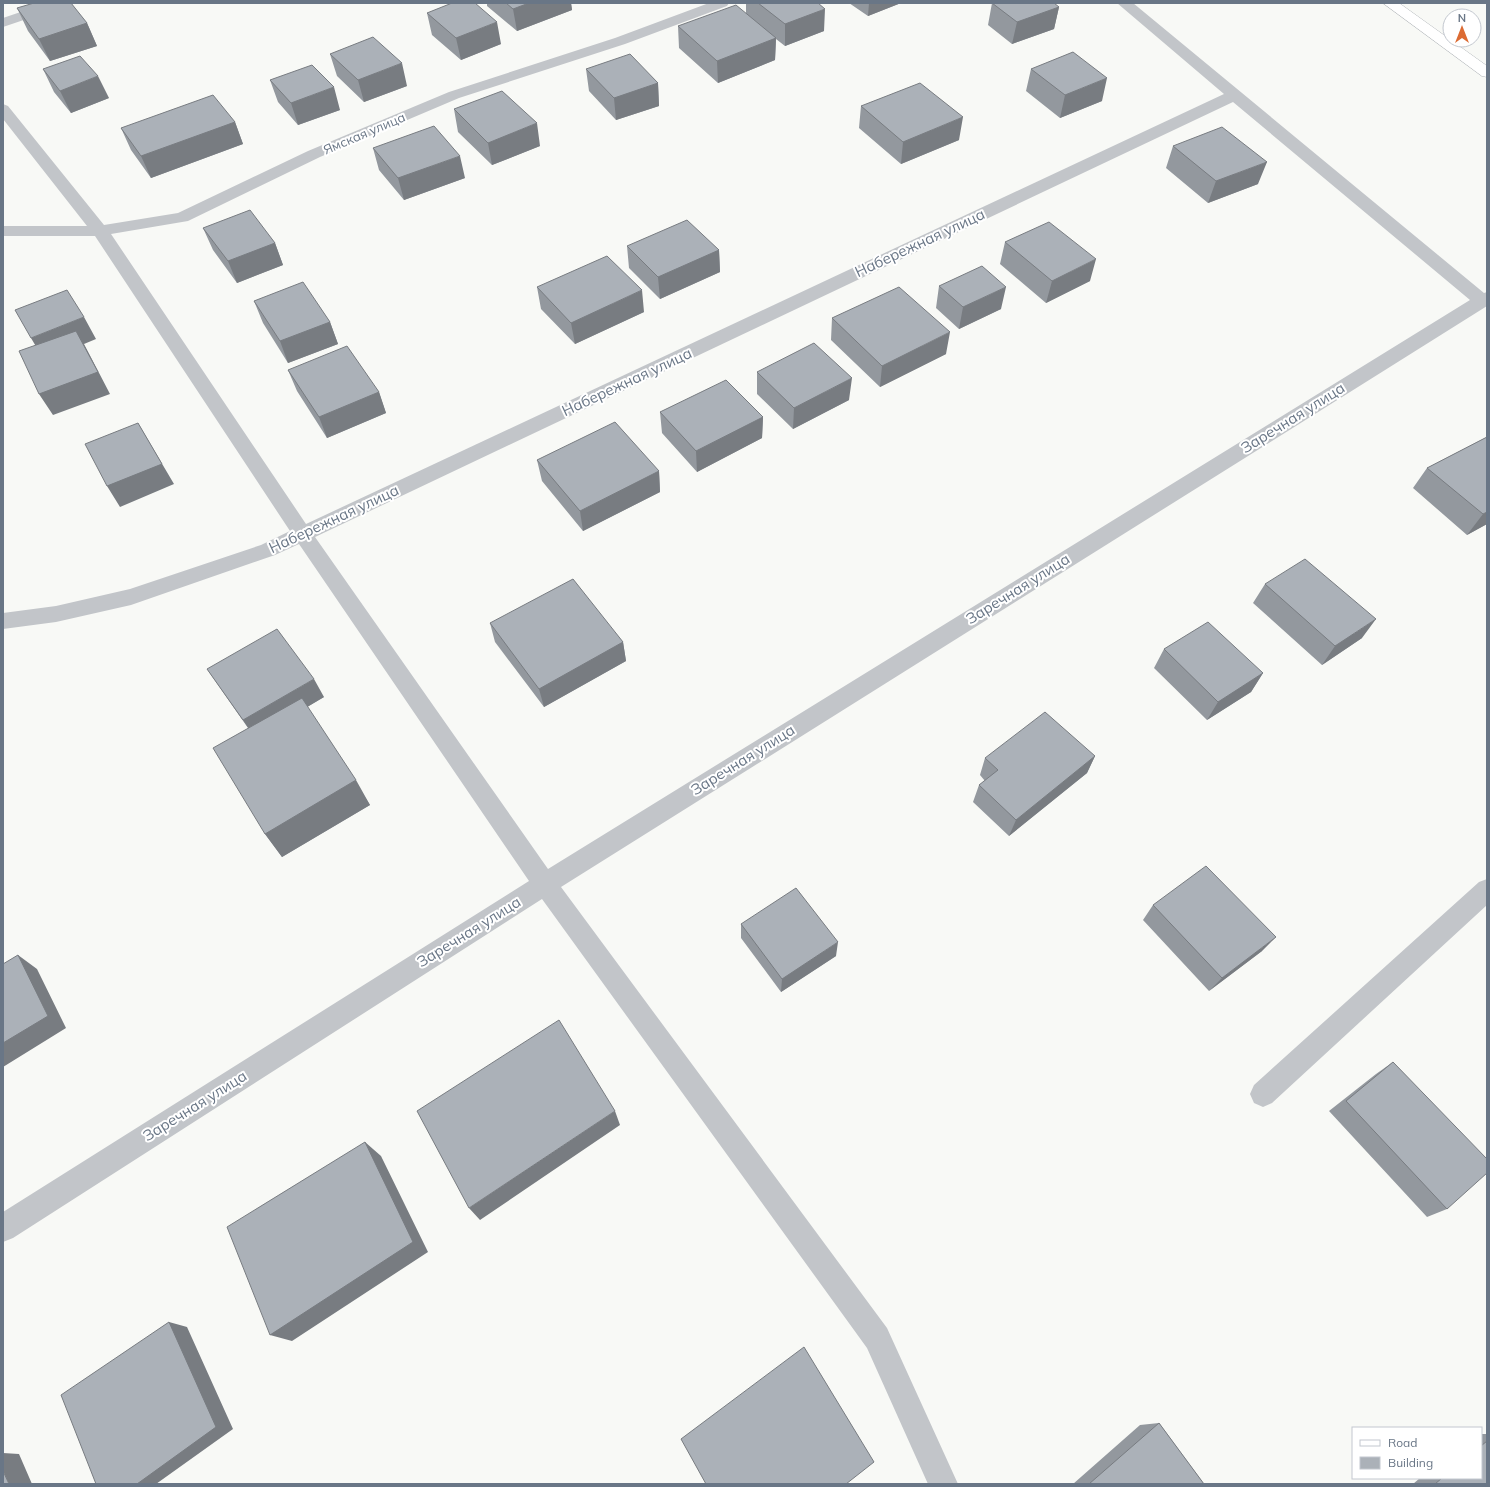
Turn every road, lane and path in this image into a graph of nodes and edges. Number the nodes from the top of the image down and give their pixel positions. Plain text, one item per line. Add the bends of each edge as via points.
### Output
1 (60, 3) edge
2 (722, 3) edge
3 (1124, 3) edge
4 (1390, 3) edge
5 (3, 23) edge
6 (1487, 73) edge
7 (1235, 95) junction
8 (3, 109) edge
9 (3, 231) edge
10 (100, 231) junction
11 (1484, 299) edge
12 (303, 535) junction
13 (3, 621) edge
14 (545, 884) junction
15 (1487, 890) edge
16 (1262, 1094) dead end
17 (3, 1228) edge
18 (943, 1484) edge

1 - 5 street
2 - 10 street, Ямская улица via 620,41 454,95 314,154 182,217
3 - 7 street
4 - 6 main road
7 - 11 street
7 - 12 street, Набережная улица
8 - 10 street
9 - 10 street, Ямская улица
10 - 12 street
11 - 14 street, Заречная улица
12 - 13 street, Набережная улица via 268,550 131,597 56,614
12 - 14 street
14 - 17 street, Заречная улица
14 - 18 street via 877,1338
15 - 16 street

